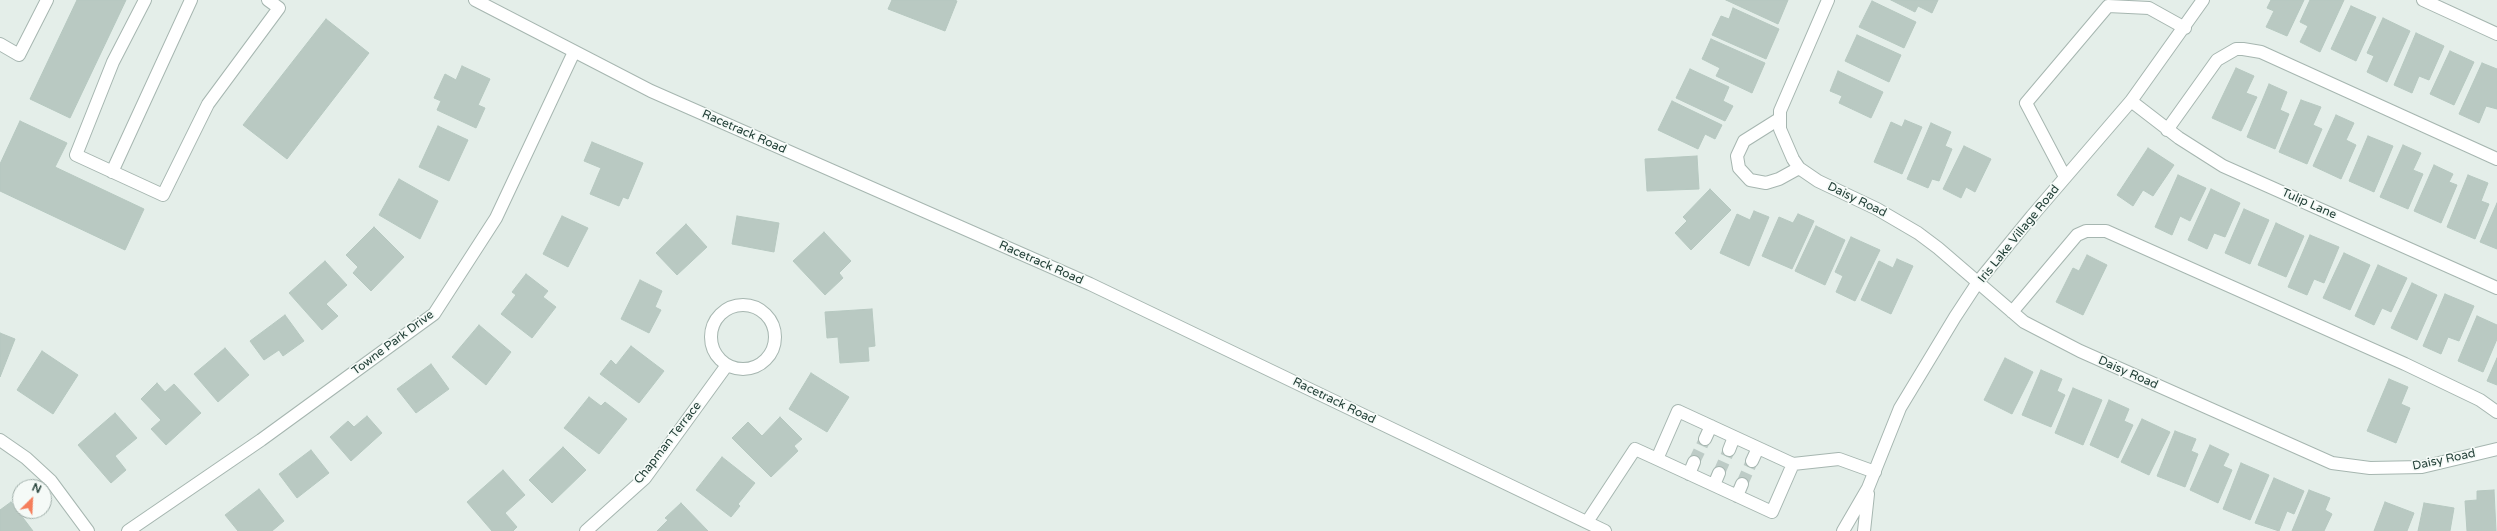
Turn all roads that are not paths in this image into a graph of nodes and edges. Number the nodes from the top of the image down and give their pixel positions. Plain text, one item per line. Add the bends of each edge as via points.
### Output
1 (47, 0) edge
2 (145, 0) edge
3 (191, 0) edge
4 (268, 0) edge
5 (475, 0) edge
6 (1828, 0) edge
7 (2203, 0) edge
8 (2423, 0) edge
9 (2185, 28) junction
10 (2497, 34) edge
11 (0, 44) edge
12 (574, 52) junction
13 (2131, 101) junction
14 (1779, 119) junction
15 (2167, 130) junction
16 (2497, 159) edge
17 (1799, 168) junction
18 (112, 172) junction
19 (2065, 177) junction
20 (1978, 282) junction
21 (2497, 288) edge
22 (2012, 312) junction
23 (727, 365) junction
24 (2497, 412) edge
25 (1711, 426) junction
26 (1734, 437) junction
27 (1705, 439) tunnel mouth
28 (0, 440) edge
29 (1758, 448) junction
30 (2497, 449) edge
31 (1729, 450) tunnel mouth
32 (1657, 459) junction
33 (1752, 461) tunnel mouth
34 (1694, 462) tunnel mouth
35 (1792, 464) junction
36 (1875, 472) junction
37 (1719, 473) tunnel mouth
38 (1689, 474) junction
39 (1742, 484) tunnel mouth
40 (1714, 485) junction
41 (1868, 488) junction
42 (1737, 496) junction
43 (1587, 522) junction
44 (88, 531) edge
45 (128, 531) edge
46 (586, 531) edge
47 (1605, 531) edge
48 (1843, 531) edge
49 (1864, 531) edge

1 - 11 street via 19,55
2 - 18 street via 113,62 76,155
3 - 18 street
4 - 18 street via 279,8 208,104 163,196
5 - 12 street, Racetrack Road
6 - 14 street, Daisy Road via 1783,101
7 - 9 street, Iris Lake Village Road
8 - 10 street
9 - 13 street, Iris Lake Village Road
9 - 19 street via 2149,8 2108,6 2026,103
12 - 43 street, Racetrack Road via 651,91 1090,284
12 - 45 street, Towne Park Drive via 496,218 434,314 261,440
13 - 15 street, Tulip Lane
13 - 19 street, Iris Lake Village Road
14 - 17 street, Daisy Road via 1785,143
14 - 17 street via 1744,141 1737,156 1739,168 1750,180 1766,183
15 - 16 street via 2217,60 2243,49 2261,52
15 - 21 street, Tulip Lane via 2223,166
17 - 20 street, Daisy Road via 1818,181 1899,221 1938,248
19 - 20 street, Iris Lake Village Road
20 - 22 street, Daisy Road
20 - 36 street, Iris Lake Village Road via 1931,354 1900,408
22 - 24 street via 2077,235 2086,231 2106,231 2405,364 2480,400
22 - 30 street, Daisy Road via 2050,337 2332,463 2370,468 2422,467
23 - 23 street via 736,369 756,367 772,353 775,343 774,328 767,315 759,309 737,305 726,309 715,321 710,337 718,358
23 - 46 street, Chapman Terrace via 644,478
25 - 26 street
25 - 27 street
25 - 32 street via 1678,411
26 - 29 street
26 - 31 street
28 - 44 street via 26,458 51,481
29 - 33 street
29 - 35 street
32 - 38 street
32 - 43 street via 1635,449
34 - 38 street
35 - 36 street via 1839,459
35 - 42 street via 1772,512
36 - 41 street, Iris Lake Village Road
37 - 40 street
38 - 40 street
39 - 42 street
40 - 42 street
41 - 48 street, Iris Lake Village Road
41 - 49 street, Iris Lake Village Road
43 - 47 street, Racetrack Road

